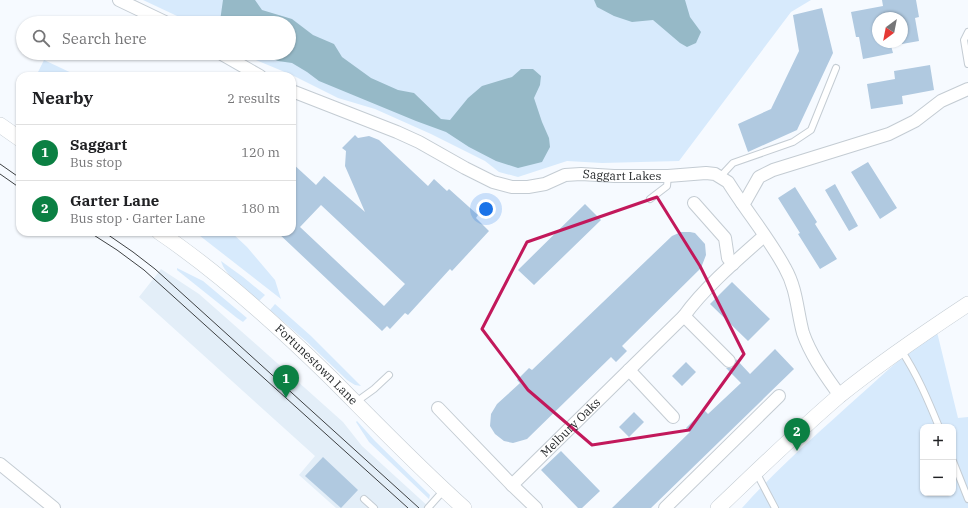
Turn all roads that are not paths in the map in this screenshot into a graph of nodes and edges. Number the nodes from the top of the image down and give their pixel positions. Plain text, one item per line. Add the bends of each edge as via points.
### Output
1 (119, 0) edge
2 (152, 16) edge
3 (968, 32) edge
4 (232, 60) edge
5 (968, 64) edge
6 (836, 68) dead end
7 (253, 72) edge
8 (968, 88) edge
9 (296, 93) edge
10 (0, 125) edge
11 (16, 137) edge
12 (668, 176) junction
13 (720, 177) junction
14 (650, 199) dead end
15 (694, 203) dead end
16 (742, 203) junction
17 (165, 236) edge
18 (764, 236) junction
19 (733, 264) junction
20 (968, 304) edge
21 (684, 316) junction
22 (900, 349) junction
23 (729, 361) dead end
24 (629, 370) junction
25 (389, 374) dead end
26 (779, 396) dead end
27 (840, 396) junction
28 (356, 402) junction
29 (438, 408) dead end
30 (673, 417) dead end
31 (938, 424) edge
32 (0, 464) edge
33 (956, 469) edge
34 (756, 472) junction
35 (512, 485) junction
36 (444, 490) junction
37 (364, 499) dead end
38 (968, 499) edge
39 (54, 508) edge
40 (374, 508) edge
41 (428, 508) edge
42 (464, 508) edge
43 (536, 508) edge
44 (665, 508) edge
45 (718, 508) edge
46 (775, 508) edge

1 - 2 street
3 - 5 lane via 964,40
4 - 7 street
6 - 13 lane via 811,130 793,142 733,163
8 - 16 street via 941,101 915,121 889,134 773,170 759,177
9 - 12 street, Saggart Lakes via 397,132 493,182 512,187 545,184 565,175
10 - 11 street
12 - 13 street, Saggart Lakes via 706,173
12 - 14 lane via 667,186
13 - 16 street via 728,182
15 - 19 street via 725,238 728,258
16 - 18 street
17 - 28 street, Fortunestown Lane via 260,311
18 - 19 street, Melbury Oaks
18 - 27 street via 786,269 812,355
19 - 21 street, Melbury Oaks
20 - 22 street
21 - 23 street
21 - 24 street, Melbury Oaks
22 - 27 street
22 - 31 lane via 913,368
24 - 30 street
24 - 35 street, Melbury Oaks
25 - 28 lane
26 - 44 street
27 - 34 street
28 - 36 street, Fortunestown Lane
29 - 35 street
32 - 39 street
33 - 38 lane
34 - 45 street
34 - 46 lane
35 - 43 street
36 - 41 lane
36 - 42 street, Fortunestown Lane
37 - 40 lane

